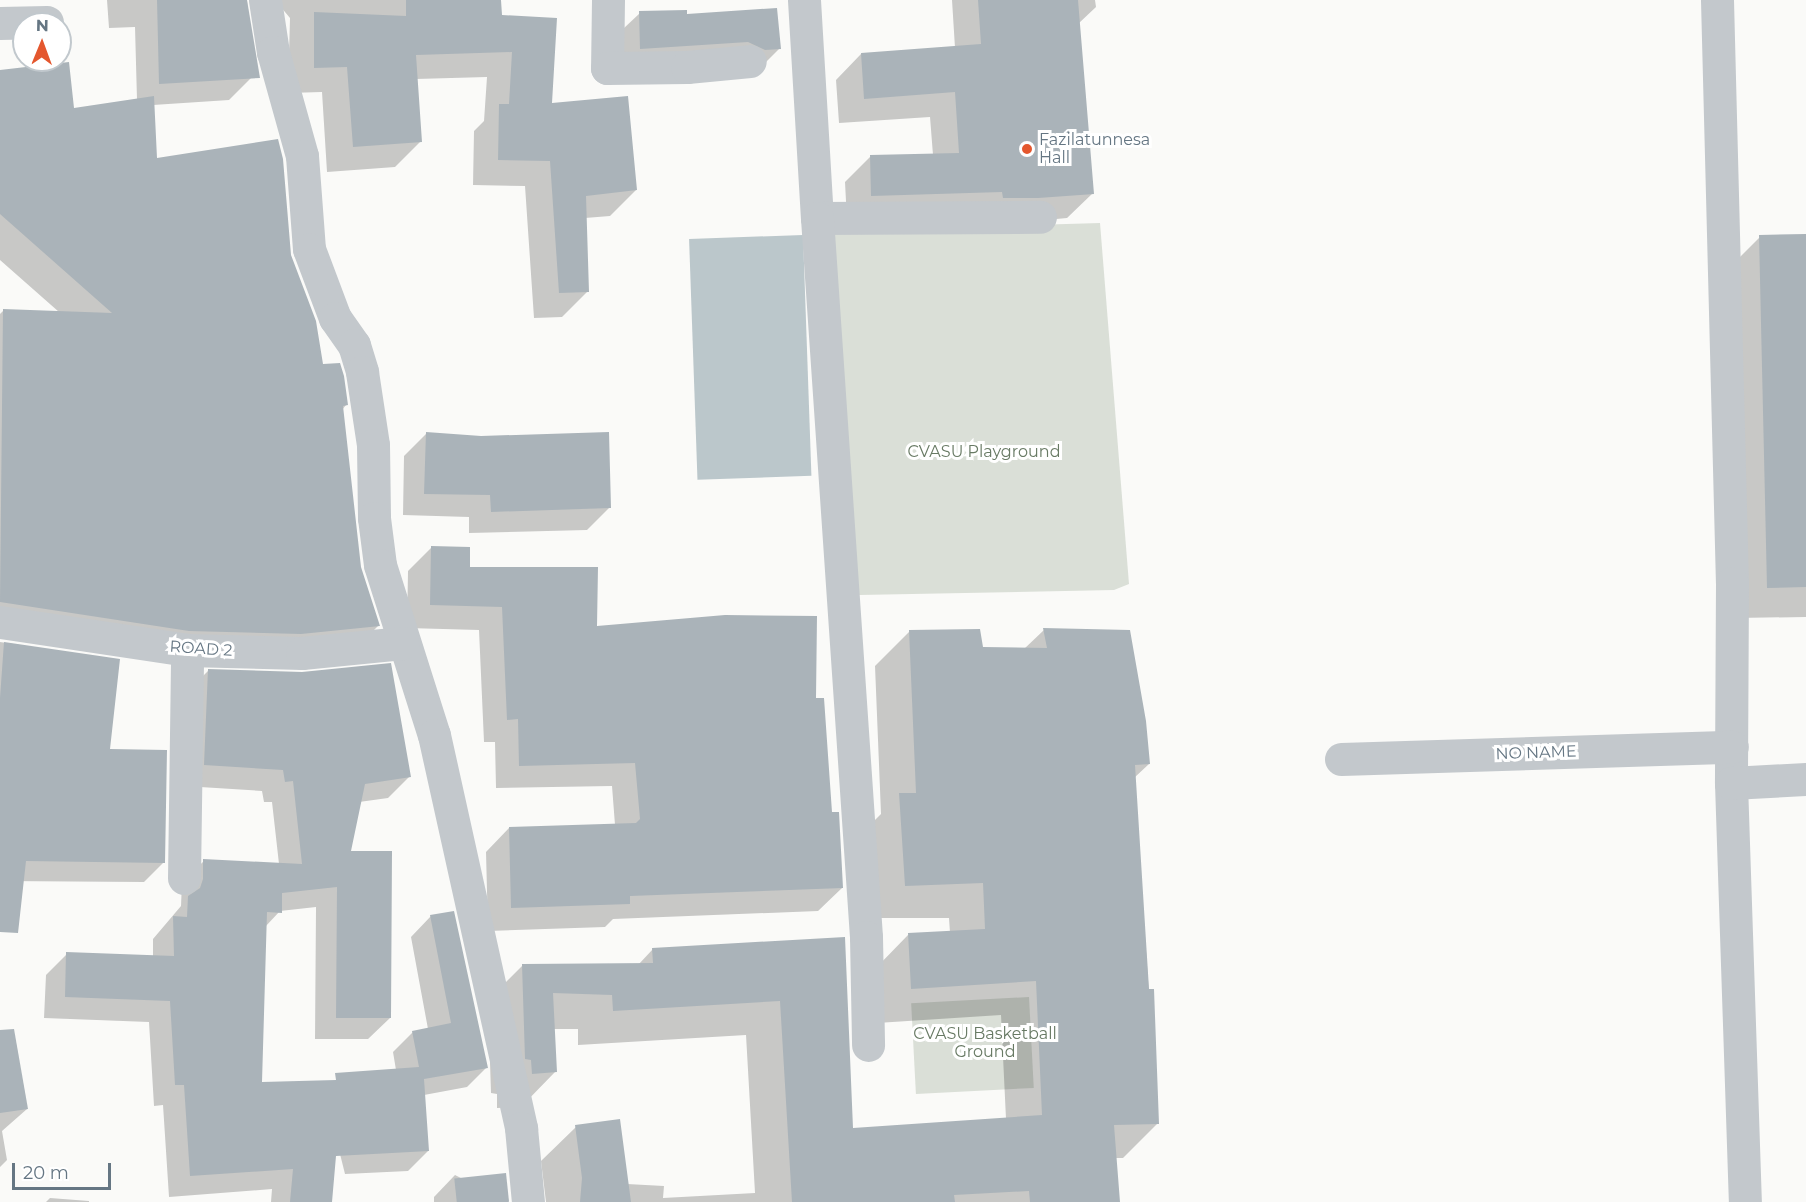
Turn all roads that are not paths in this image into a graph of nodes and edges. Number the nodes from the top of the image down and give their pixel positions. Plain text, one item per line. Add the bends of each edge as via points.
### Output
1 (265, 0) edge
2 (608, 0) edge
3 (804, 0) edge
4 (1717, 0) edge
5 (750, 61) dead end
6 (1040, 217) dead end
7 (817, 218) junction
8 (0, 622) edge
9 (403, 643) junction
10 (187, 650) junction
11 (1732, 747) junction
12 (1341, 759) dead end
13 (1806, 779) edge
14 (1731, 783) junction
15 (184, 879) dead end
16 (868, 1045) dead end
17 (528, 1202) edge
18 (1745, 1202) edge

1 - 9 street via 273,52 302,156 309,249 335,318 354,345 362,372 373,445 374,518 380,565
2 - 5 street via 608,68
3 - 7 street
4 - 11 street via 1732,583
6 - 7 street
7 - 16 street via 866,937
8 - 10 street, ROAD 2
9 - 10 street, ROAD 2 via 302,653
9 - 17 street via 434,735 521,1128
10 - 15 street
11 - 12 street, NO NAME
11 - 14 street
13 - 14 street
14 - 18 street

